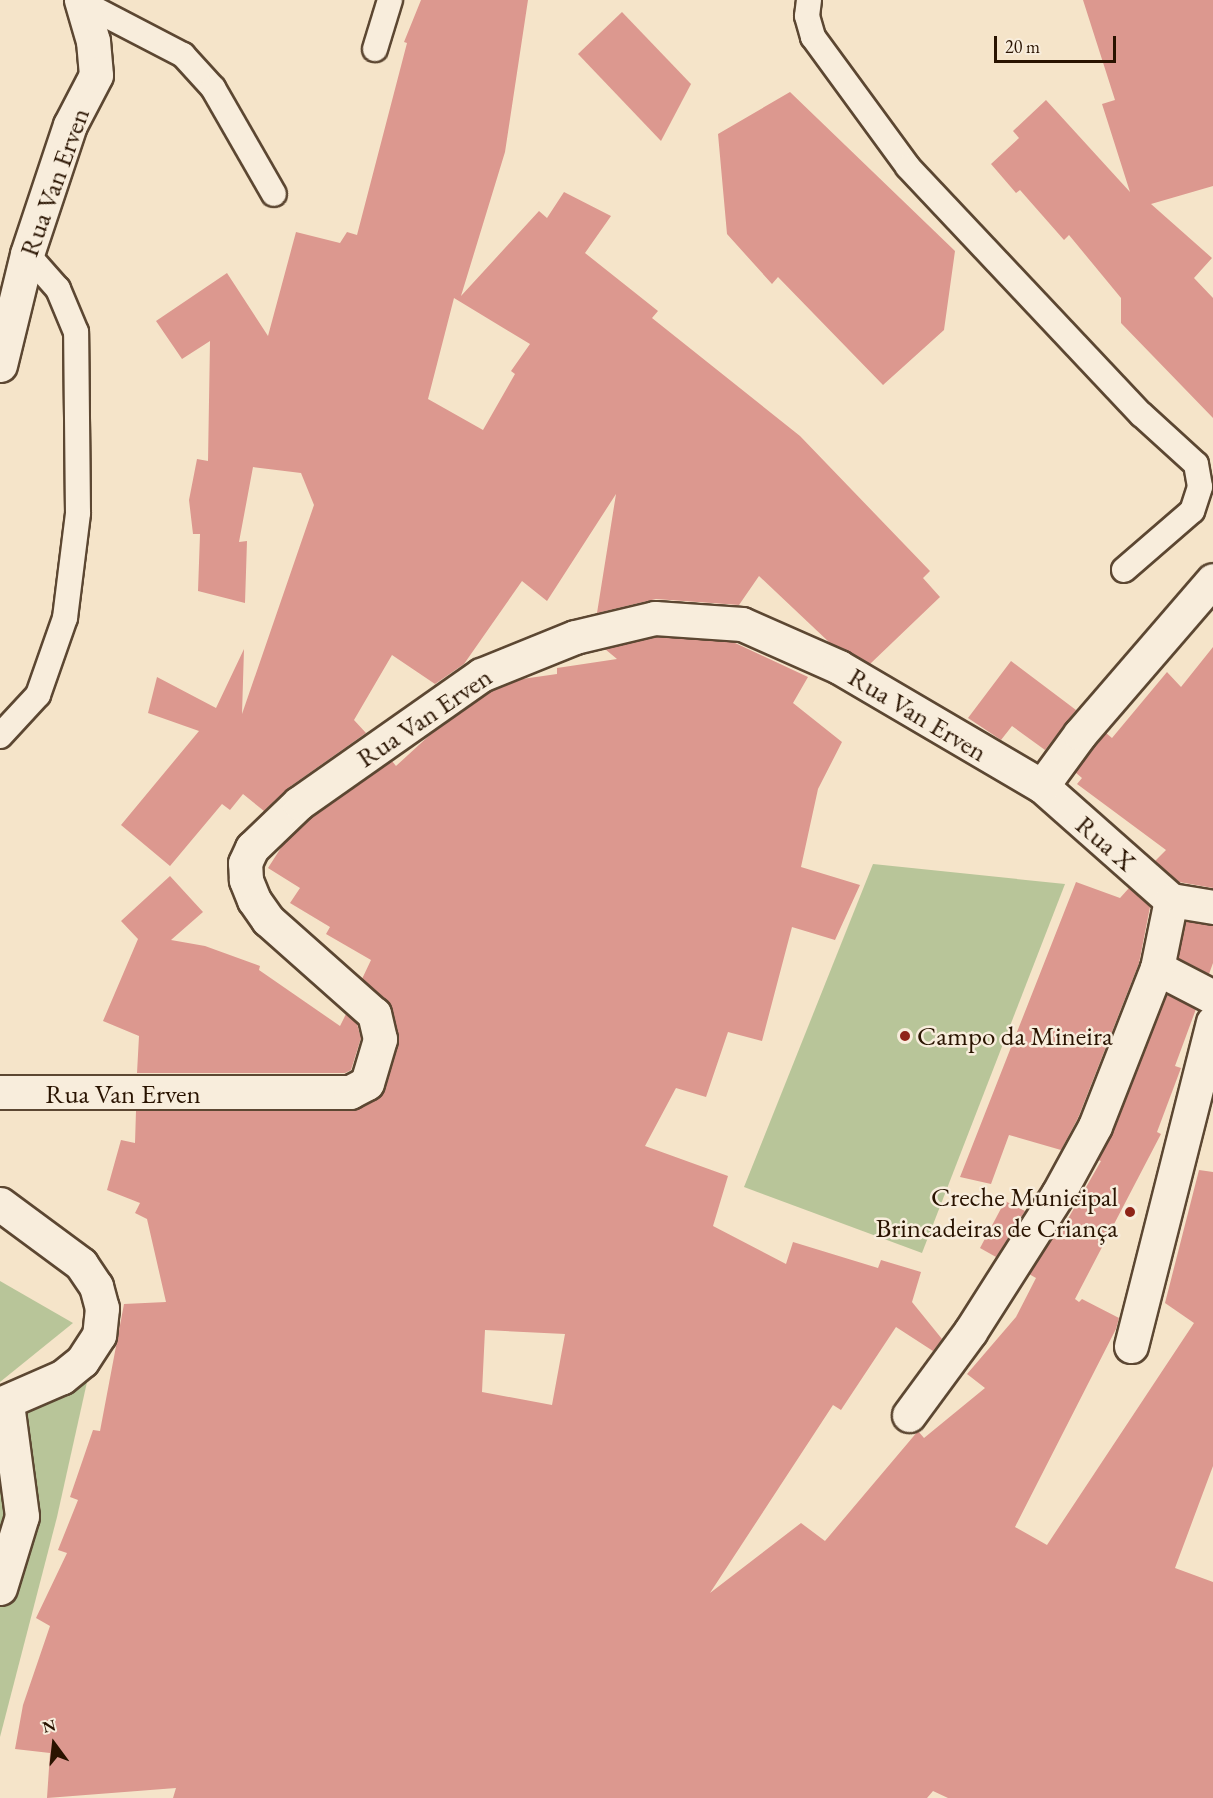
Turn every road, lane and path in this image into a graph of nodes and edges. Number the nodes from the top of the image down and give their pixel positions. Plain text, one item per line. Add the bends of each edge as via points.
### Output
1 (390, 0) edge
2 (809, 0) edge
3 (82, 2) edge
4 (375, 49) dead end
5 (274, 194) dead end
6 (27, 254) junction
7 (0, 365) edge
8 (1124, 570) dead end
9 (1213, 580) edge
10 (0, 736) edge
11 (1042, 786) junction
12 (1171, 900) junction
13 (1213, 907) edge
14 (1157, 968) junction
15 (1213, 997) edge
16 (1213, 1022) edge
17 (0, 1092) edge
18 (0, 1204) edge
19 (1131, 1346) dead end
20 (3, 1403) edge
21 (909, 1415) dead end
22 (0, 1588) edge

1 - 4 lane
2 - 8 lane via 807,16 813,37 908,167 1141,414 1196,464 1200,487 1192,511
3 - 5 lane via 183,55 213,88
3 - 6 street, Rua Van Erven via 93,41 96,75 70,125
6 - 7 street, Rua Van Erven
6 - 10 lane via 58,289 76,332 78,513 65,618 38,695
9 - 11 street via 1080,734
11 - 12 street, Rua X
11 - 17 street, Rua Van Erven via 839,667 742,624 655,618 575,636 481,675 299,803 252,848 245,863 246,880 268,920 374,1014 380,1039 367,1083 350,1092
12 - 13 street
12 - 14 street
14 - 15 street
14 - 21 street via 1095,1126 1058,1194 970,1332
16 - 19 street
18 - 20 street via 81,1264 96,1286 102,1308 99,1335 82,1361 62,1377
20 - 22 street via 22,1516

